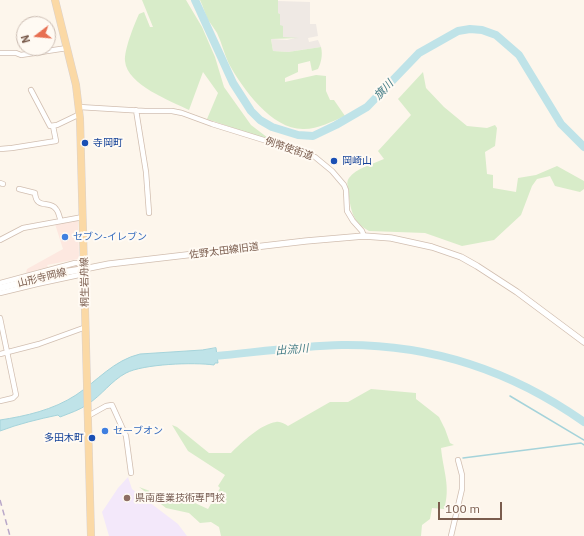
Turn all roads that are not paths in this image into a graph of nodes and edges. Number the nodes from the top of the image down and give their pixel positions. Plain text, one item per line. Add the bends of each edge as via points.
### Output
1 (55, 0) edge
2 (67, 48) junction
3 (0, 53) edge
4 (31, 90) dead end
5 (80, 110) junction
6 (136, 110) junction
7 (53, 126) junction
8 (0, 149) edge
9 (19, 189) dead end
10 (149, 214) dead end
11 (83, 217) junction
12 (60, 221) junction
13 (364, 236) junction
14 (0, 240) edge
15 (84, 268) junction
16 (0, 283) edge
17 (3, 288) edge
18 (0, 293) edge
19 (0, 318) edge
20 (86, 327) junction
21 (584, 342) edge
22 (7, 353) junction
23 (0, 354) edge
24 (0, 401) edge
25 (88, 416) junction
26 (458, 460) dead end
27 (131, 473) dead end
28 (91, 536) edge
29 (451, 536) edge

1 - 2 main road
2 - 3 street via 21,55 16,52
2 - 5 main road
4 - 7 street via 48,124
5 - 6 street, 例幣使街道
5 - 7 street
5 - 11 main road, 桐生岩舟線
6 - 10 street via 146,172
6 - 13 street, 例幣使街道 via 182,113 315,157 332,170 344,185 348,211
7 - 8 street via 56,141
9 - 12 street via 35,193 40,203 55,207
11 - 12 street
11 - 15 main road, 桐生岩舟線
12 - 14 street via 23,228
13 - 15 street, 佐野太田線旧道
13 - 21 street via 432,246 461,257 517,292
15 - 16 street via 75,263
15 - 17 main road, 山形寺岡線
15 - 18 street via 79,275
15 - 20 main road, 桐生岩舟線
19 - 22 street
20 - 22 street
20 - 25 main road, 桐生岩舟線
22 - 23 street
22 - 24 street via 16,394 15,397
25 - 27 street via 109,404 112,405 126,436
25 - 28 main road
26 - 29 street via 462,489

